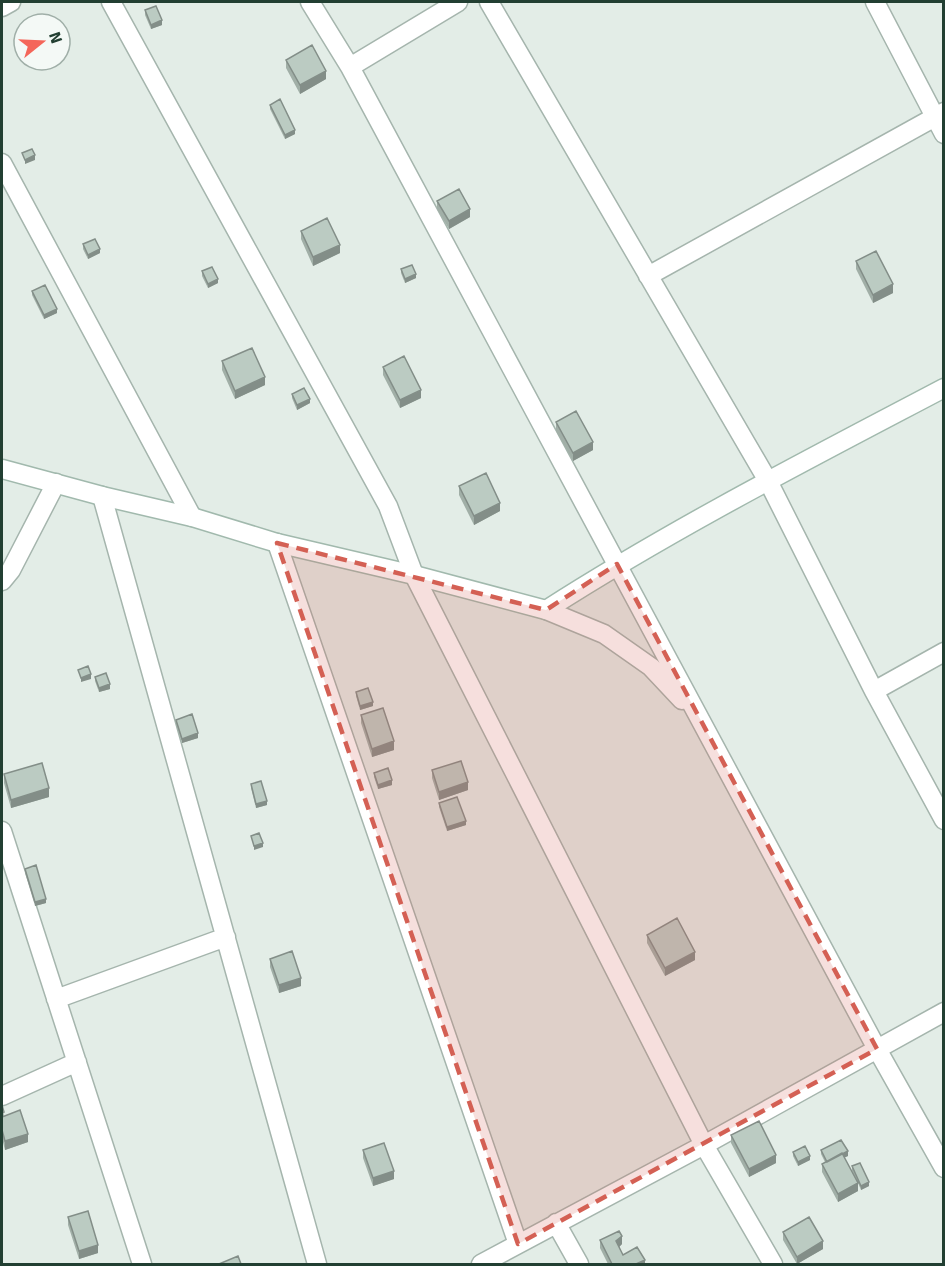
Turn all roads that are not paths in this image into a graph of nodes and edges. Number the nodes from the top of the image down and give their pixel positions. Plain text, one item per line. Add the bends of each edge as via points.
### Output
1 (11, 2) edge
2 (111, 2) edge
3 (310, 2) edge
4 (458, 2) edge
5 (489, 2) edge
6 (875, 2) edge
7 (2, 7) edge
8 (350, 67) junction
9 (939, 114) edge
10 (944, 134) edge
11 (2, 163) edge
12 (648, 276) junction
13 (944, 388) edge
14 (2, 469) edge
15 (768, 481) junction
16 (56, 483) junction
17 (102, 496) junction
18 (192, 517) junction
19 (277, 543) junction
20 (617, 564) junction
21 (414, 575) junction
22 (2, 581) edge
23 (546, 610) junction
24 (944, 652) edge
25 (874, 691) junction
26 (699, 718) junction
27 (944, 820) edge
28 (2, 831) edge
29 (226, 937) junction
30 (56, 999) junction
31 (944, 1012) edge
32 (877, 1049) junction
33 (77, 1062) junction
34 (2, 1096) edge
35 (704, 1145) junction
36 (944, 1168) edge
37 (556, 1223) junction
38 (518, 1244) junction
39 (142, 1264) edge
40 (317, 1264) edge
41 (481, 1264) edge
42 (579, 1264) edge
43 (773, 1264) edge

1 - 7 street
2 - 21 street via 388,506
3 - 8 street
4 - 8 street
5 - 12 street
6 - 9 street
8 - 20 street
9 - 10 street
9 - 12 street
11 - 18 street
12 - 15 street
13 - 15 street
14 - 16 street
15 - 20 street
15 - 25 street
16 - 17 street
16 - 22 street
17 - 18 street
17 - 29 street
18 - 19 street
19 - 21 street
19 - 38 street
20 - 23 street
20 - 26 street
21 - 23 street
21 - 35 street
23 - 26 street via 604,634 651,667
24 - 25 street
25 - 27 street
26 - 32 street
28 - 30 street
29 - 30 street
29 - 40 street
30 - 33 street
31 - 32 street
32 - 35 street
32 - 36 street
33 - 34 street
33 - 39 street
35 - 37 street
35 - 43 street
37 - 38 street
37 - 42 street
38 - 41 street

